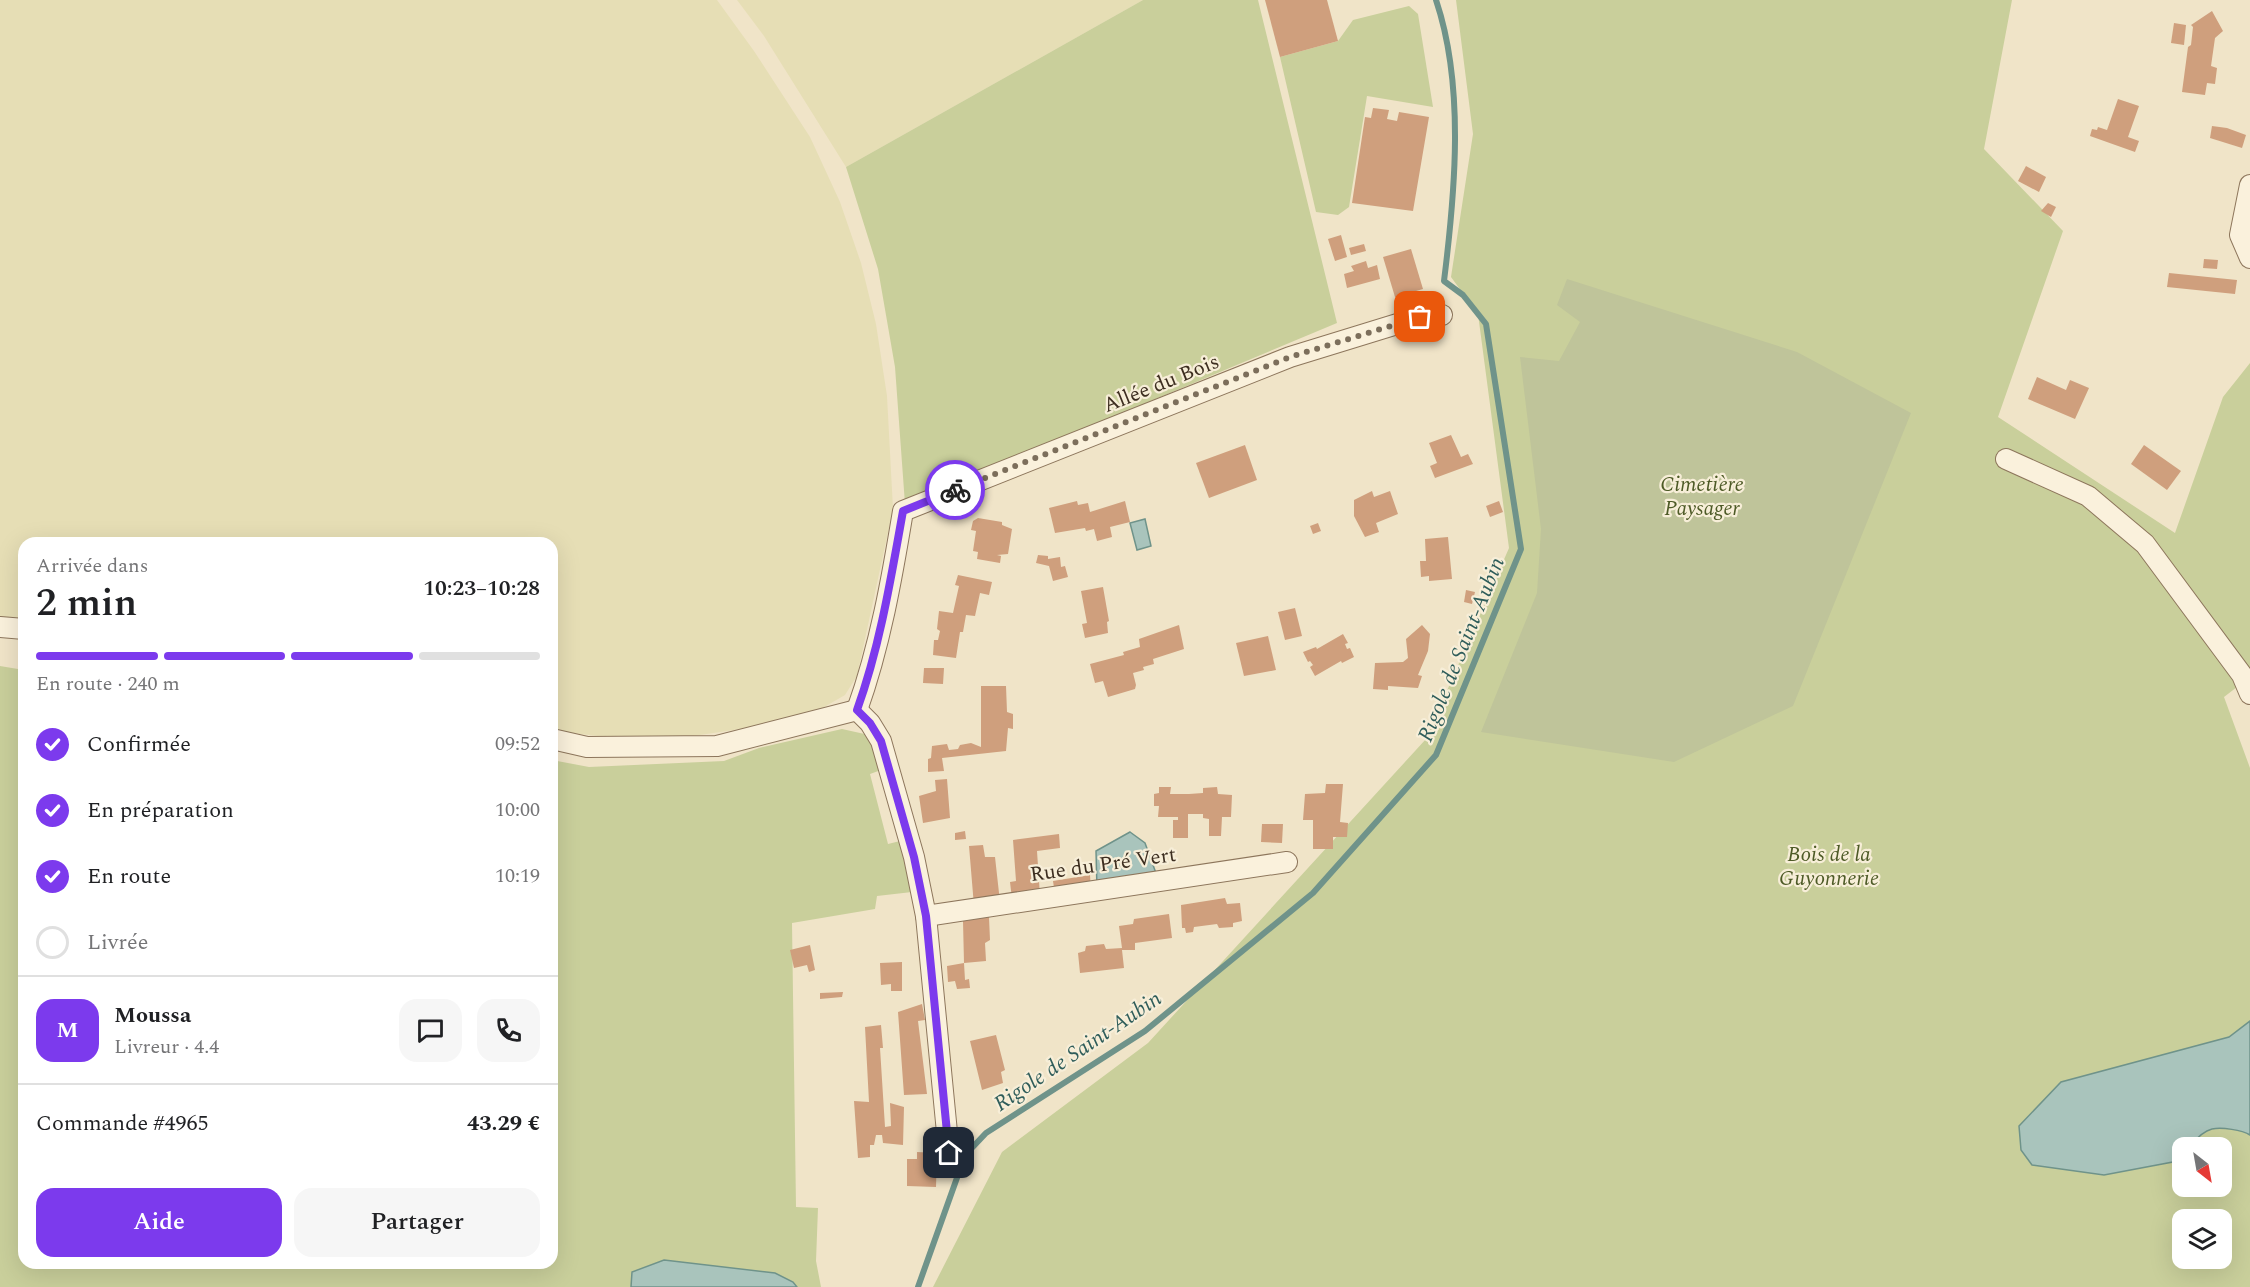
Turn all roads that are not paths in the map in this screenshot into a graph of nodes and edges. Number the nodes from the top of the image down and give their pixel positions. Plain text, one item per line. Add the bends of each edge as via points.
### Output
1 (2250, 185) edge
2 (2250, 258) edge
3 (1442, 315) dead end
4 (2006, 459) dead end
5 (0, 627) edge
6 (18, 628) edge
7 (2246, 671) edge
8 (2250, 694) edge
9 (857, 710) junction
10 (558, 740) edge
11 (1287, 862) dead end
12 (926, 916) junction
13 (949, 1153) dead end

1 - 2 street via 2240,235
3 - 9 street, Allée du Bois via 1420,317 1290,357 903,511 870,673
4 - 7 street via 2088,496 2145,543
5 - 6 street
7 - 8 street
9 - 10 street via 717,746 587,747
9 - 12 street via 881,741 914,857
11 - 12 street, Rue du Pré Vert
12 - 13 street

